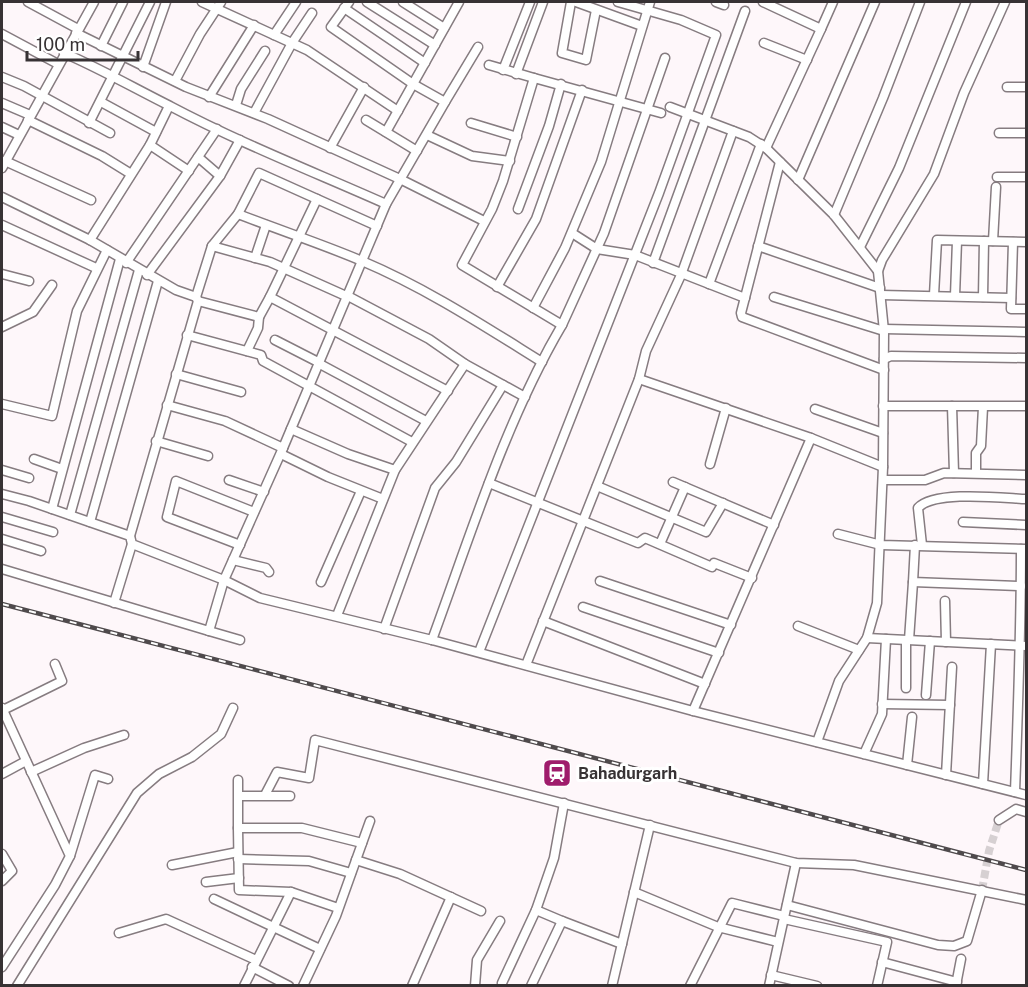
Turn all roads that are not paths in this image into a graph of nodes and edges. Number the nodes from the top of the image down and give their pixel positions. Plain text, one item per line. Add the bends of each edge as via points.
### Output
1 (28, 2) edge
2 (94, 2) edge
3 (123, 2) edge
4 (150, 2) edge
5 (166, 2) edge
6 (202, 2) edge
7 (296, 2) edge
8 (367, 2) edge
9 (404, 2) edge
10 (459, 2) edge
11 (530, 2) edge
12 (543, 2) edge
13 (574, 2) edge
14 (618, 2) edge
15 (650, 2) edge
16 (763, 2) edge
17 (833, 2) edge
18 (875, 2) edge
19 (920, 2) edge
20 (966, 2) edge
21 (1005, 2) edge
22 (347, 3) edge
23 (219, 5) edge
24 (596, 10) junction
25 (646, 11) junction
26 (745, 11) dead end
27 (312, 13) dead end
28 (254, 25) junction
29 (642, 26) junction
30 (444, 28) junction
31 (821, 29) junction
32 (77, 31) junction
33 (2, 34) edge
34 (274, 35) junction
35 (292, 43) junction
36 (764, 43) dead end
37 (435, 45) junction
38 (101, 46) junction
39 (478, 47) dead end
40 (265, 51) dead end
41 (64, 53) junction
42 (122, 57) junction
43 (665, 58) dead end
44 (807, 60) junction
45 (425, 63) junction
46 (58, 64) junction
47 (489, 65) dead end
48 (143, 66) junction
49 (503, 70) junction
50 (516, 74) junction
51 (114, 75) junction
52 (2, 77) edge
53 (534, 78) junction
54 (175, 81) junction
55 (413, 84) junction
56 (561, 84) junction
57 (364, 87) junction
58 (1007, 87) dead end
59 (1026, 87) edge
60 (582, 90) junction
61 (40, 96) junction
62 (209, 97) junction
63 (618, 101) junction
64 (101, 102) junction
65 (445, 102) junction
66 (2, 103) edge
67 (236, 105) junction
68 (169, 106) junction
69 (670, 107) dead end
70 (646, 109) junction
71 (398, 111) junction
72 (254, 113) junction
73 (661, 113) dead end
74 (687, 115) junction
75 (29, 117) junction
76 (366, 120) dead end
77 (704, 121) junction
78 (89, 123) junction
79 (471, 123) dead end
80 (2, 127) edge
81 (217, 129) junction
82 (733, 131) junction
83 (156, 132) junction
84 (386, 132) junction
85 (110, 133) dead end
86 (999, 133) dead end
87 (1026, 133) edge
88 (19, 135) junction
89 (427, 135) junction
90 (517, 137) junction
91 (240, 140) junction
92 (150, 144) junction
93 (764, 146) junction
94 (330, 148) junction
95 (417, 151) junction
96 (198, 157) junction
97 (510, 161) junction
98 (780, 162) junction
99 (3, 166) edge
100 (189, 171) junction
101 (131, 174) junction
102 (220, 176) junction
103 (1026, 177) edge
104 (402, 180) junction
105 (798, 180) junction
106 (2, 197) edge
107 (317, 199) junction
108 (91, 200) dead end
109 (386, 204) junction
110 (518, 209) dead end
111 (238, 214) junction
112 (834, 215) junction
113 (484, 221) junction
114 (2, 225) edge
115 (266, 225) junction
116 (377, 226) junction
117 (572, 233) junction
118 (298, 237) junction
119 (90, 240) junction
120 (957, 240) junction
121 (989, 241) junction
122 (1013, 242) junction
123 (1026, 242) edge
124 (212, 246) junction
125 (758, 246) junction
126 (860, 247) junction
127 (597, 249) junction
128 (107, 250) junction
129 (634, 255) junction
130 (255, 258) junction
131 (362, 260) junction
132 (123, 261) junction
133 (653, 263) junction
134 (282, 267) junction
135 (96, 268) junction
136 (879, 271) junction
137 (143, 272) junction
138 (2, 274) edge
139 (681, 274) junction
140 (29, 280) dead end
141 (158, 280) junction
142 (709, 284) junction
143 (52, 285) dead end
144 (497, 287) junction
145 (881, 292) junction
146 (346, 295) junction
147 (934, 296) junction
148 (955, 296) junction
149 (270, 297) junction
150 (774, 297) dead end
151 (983, 297) junction
152 (745, 298) junction
153 (1011, 298) junction
154 (196, 299) junction
155 (533, 308) junction
156 (1026, 309) edge
157 (259, 317) junction
158 (562, 325) junction
159 (2, 327) edge
160 (333, 330) junction
161 (884, 330) junction
162 (1026, 332) edge
163 (187, 335) junction
164 (275, 340) dead end
165 (247, 351) junction
166 (1026, 358) edge
167 (884, 359) junction
168 (542, 362) junction
169 (318, 363) junction
170 (465, 364) junction
171 (884, 370) junction
172 (176, 374) junction
173 (639, 379) junction
174 (503, 385) junction
175 (307, 387) junction
176 (448, 391) junction
177 (241, 392) dead end
178 (525, 397) junction
179 (2, 404) edge
180 (167, 405) junction
181 (883, 406) junction
182 (952, 406) junction
183 (1026, 406) edge
184 (983, 407) junction
185 (726, 408) junction
186 (815, 409) dead end
187 (426, 421) junction
188 (291, 429) junction
189 (883, 433) junction
190 (811, 438) junction
191 (156, 441) junction
192 (412, 442) junction
193 (282, 451) junction
194 (208, 456) dead end
195 (34, 459) dead end
196 (710, 464) dead end
197 (883, 467) junction
198 (62, 469) junction
199 (2, 470) edge
200 (394, 470) junction
201 (954, 473) junction
202 (976, 473) junction
203 (1026, 475) edge
204 (30, 478) dead end
205 (229, 480) dead end
206 (883, 480) junction
207 (674, 482) dead end
208 (489, 483) junction
209 (597, 486) junction
210 (685, 487) junction
211 (361, 491) junction
212 (264, 492) junction
213 (2, 494) edge
214 (383, 499) junction
215 (1026, 499) edge
216 (723, 503) junction
217 (537, 504) junction
218 (52, 509) junction
219 (254, 512) junction
220 (70, 515) junction
221 (2, 517) edge
222 (672, 517) junction
223 (584, 519) junction
224 (90, 522) junction
225 (963, 522) dead end
226 (774, 525) junction
227 (1026, 525) edge
228 (52, 532) dead end
229 (838, 534) dead end
230 (2, 539) edge
231 (131, 540) junction
232 (660, 544) junction
233 (240, 545) junction
234 (881, 545) junction
235 (918, 545) junction
236 (1024, 549) edge
237 (41, 551) dead end
238 (233, 560) junction
239 (2, 568) edge
240 (269, 572) dead end
241 (752, 578) junction
242 (224, 580) junction
243 (600, 581) dead end
244 (321, 582) dead end
245 (913, 582) junction
246 (1021, 586) junction
247 (945, 601) dead end
248 (114, 603) junction
249 (583, 607) dead end
250 (338, 613) dead end
251 (543, 621) junction
252 (731, 625) junction
253 (798, 626) dead end
254 (384, 629) junction
255 (209, 631) junction
256 (867, 638) junction
257 (886, 639) junction
258 (240, 640) dead end
259 (432, 640) junction
260 (908, 640) junction
261 (930, 641) junction
262 (946, 642) junction
263 (991, 644) junction
264 (1022, 646) edge
265 (859, 650) junction
266 (479, 652) junction
267 (719, 653) junction
268 (55, 664) dead end
269 (526, 665) junction
270 (952, 667) dead end
271 (705, 684) junction
272 (906, 688) dead end
273 (926, 695) dead end
274 (882, 704) junction
275 (950, 705) junction
276 (233, 708) dead end
277 (2, 709) edge
278 (693, 711) junction
279 (912, 717) dead end
280 (11, 728) junction
281 (2, 732) edge
282 (124, 735) dead end
283 (817, 742) junction
284 (864, 754) junction
285 (26, 761) junction
286 (907, 765) junction
287 (31, 772) junction
288 (2, 774) edge
289 (945, 775) junction
290 (108, 779) dead end
291 (238, 780) dead end
292 (983, 784) junction
293 (1015, 792) junction
294 (265, 795) junction
295 (1026, 795) edge
296 (239, 796) junction
297 (290, 796) dead end
298 (564, 803) junction
299 (1026, 812) edge
300 (999, 820) dead end
301 (370, 821) dead end
302 (650, 825) junction
303 (238, 828) junction
304 (362, 843) junction
305 (2, 854) edge
306 (70, 856) junction
307 (238, 856) junction
308 (356, 860) junction
309 (796, 863) junction
310 (172, 865) dead end
311 (351, 873) junction
312 (238, 878) junction
313 (2, 881) edge
314 (206, 882) dead end
315 (982, 890) junction
316 (291, 892) junction
317 (634, 892) junction
318 (451, 897) junction
319 (214, 899) dead end
320 (1026, 900) edge
321 (787, 905) junction
322 (339, 908) junction
323 (536, 910) junction
324 (481, 911) dead end
325 (784, 918) junction
326 (500, 921) dead end
327 (562, 921) junction
328 (718, 927) junction
329 (272, 928) junction
330 (119, 933) dead end
331 (778, 942) junction
332 (622, 944) junction
333 (320, 949) junction
334 (962, 959) dead end
335 (882, 962) junction
336 (254, 963) junction
337 (2, 968) edge
338 (771, 975) junction
339 (502, 982) dead end
340 (956, 984) edge
341 (17, 986) edge
342 (244, 986) edge
343 (289, 986) edge
344 (303, 986) edge
345 (412, 986) edge
346 (475, 986) edge
347 (531, 986) edge
348 (612, 986) edge
349 (690, 986) edge
350 (769, 986) edge
351 (817, 986) edge
352 (877, 986) edge

1 - 32 street
2 - 32 street
3 - 38 street
4 - 42 street
5 - 48 street
6 - 23 street
7 - 34 street
8 - 37 street
9 - 30 street
10 - 30 street
11 - 49 street
12 - 50 street
13 - 24 street
13 - 24 street via 562,53 565,56 586,60
14 - 25 street
15 - 25 street
16 - 31 street
17 - 31 street
18 - 105 street
19 - 112 street
20 - 126 street via 899,168
21 - 136 street via 964,93 934,174
22 - 45 street
22 - 55 street via 331,27
23 - 28 street
23 - 54 street
24 - 29 street
25 - 29 street
25 - 74 street via 716,35
26 - 77 street
27 - 35 street
28 - 34 street
28 - 62 street
29 - 63 street
30 - 37 street
31 - 44 street
32 - 38 street
32 - 41 street
33 - 46 street
34 - 35 street
35 - 57 street
35 - 72 street
36 - 44 street
37 - 45 street
38 - 42 street
39 - 65 street
40 - 67 street via 241,89
41 - 46 street
41 - 51 street
42 - 48 street
42 - 51 street
43 - 70 street
44 - 93 street
45 - 55 street
46 - 61 street
47 - 49 street
48 - 54 street
49 - 50 street
50 - 53 street
51 - 64 street
51 - 68 street
52 - 61 street
53 - 56 street
53 - 90 street
54 - 62 street
55 - 65 street
55 - 71 street
56 - 60 street
56 - 110 street
57 - 71 street
57 - 94 street
58 - 59 street
60 - 63 street
60 - 144 street via 536,219
61 - 75 street
61 - 78 street
62 - 67 street
63 - 70 street
63 - 117 street via 601,162
64 - 78 street
64 - 83 street
65 - 89 street
66 - 75 street
67 - 72 street
68 - 81 street
68 - 83 street
69 - 74 street
70 - 73 street
70 - 127 street
71 - 84 street
72 - 94 street
74 - 77 street
74 - 129 street
75 - 88 street
75 - 101 street
76 - 84 street
77 - 82 street
77 - 133 street
78 - 85 street
79 - 90 street
80 - 88 street
81 - 91 street
81 - 96 street
82 - 93 street
82 - 139 street
83 - 92 street
84 - 95 street
86 - 87 street
88 - 99 street
89 - 95 street
89 - 97 street via 472,156
90 - 97 street
91 - 102 street
91 - 109 street
92 - 100 street
92 - 101 street
93 - 98 street
93 - 142 street
94 - 104 street
95 - 104 street
96 - 100 street
96 - 102 street
97 - 113 street
98 - 105 street
98 - 125 street
99 - 108 street
100 - 132 street
101 - 119 street
102 - 137 street
103 - 121 street via 996,182
104 - 109 street
104 - 113 street
105 - 112 street
106 - 119 street
107 - 111 street via 259,173
107 - 116 street
107 - 118 street
109 - 116 street
111 - 115 street
111 - 124 street
112 - 126 street
113 - 144 street via 462,265
114 - 135 street
115 - 118 street
115 - 130 street
116 - 131 street
117 - 127 street
117 - 155 street
118 - 131 street
118 - 134 street
119 - 128 street
120 - 121 street
120 - 147 street via 937,240
120 - 148 street
121 - 122 street
121 - 151 street
122 - 123 street
122 - 153 street
124 - 130 street
124 - 154 street
125 - 145 street
125 - 152 street
126 - 136 street
127 - 129 street
127 - 158 street
128 - 132 street
128 - 135 street
129 - 133 street
129 - 217 street
130 - 134 street
131 - 146 street
131 - 168 street via 452,306
132 - 137 street
132 - 198 street
133 - 139 street
134 - 146 street
134 - 149 street
135 - 179 street via 77,311 52,416
136 - 145 street
137 - 141 street
137 - 220 street
138 - 140 street
139 - 142 street
139 - 173 street via 646,351
141 - 154 street
141 - 224 street
142 - 152 street
143 - 159 street via 33,312
144 - 155 street
145 - 147 street
145 - 161 street
146 - 160 street
146 - 170 street via 429,339
147 - 148 street
148 - 151 street
149 - 157 street
149 - 160 street
150 - 161 street
151 - 153 street
152 - 171 street via 742,316
153 - 156 street via 1011,309
154 - 157 street
154 - 163 street
155 - 158 street
157 - 165 street
158 - 168 street
160 - 169 street
160 - 176 street
161 - 162 street
161 - 167 street
163 - 165 street
163 - 172 street
164 - 169 street
165 - 175 street via 261,355 262,361
166 - 167 street
167 - 171 street
168 - 178 street
169 - 175 street
169 - 187 street
170 - 174 street
170 - 176 street
171 - 181 street
172 - 177 street
172 - 180 street
173 - 185 street
173 - 209 street
174 - 178 street
174 - 254 street via 456,462 435,488
175 - 188 street
175 - 192 street
176 - 187 street
178 - 208 street
180 - 191 street
180 - 193 street via 225,421
181 - 182 street
181 - 189 street
182 - 184 street
182 - 201 street
183 - 184 street
184 - 202 street
185 - 190 street
185 - 196 street
186 - 189 street
187 - 192 street
188 - 193 street
188 - 200 street
189 - 197 street
190 - 197 street
190 - 226 street
191 - 194 street
191 - 231 street
192 - 200 street
193 - 211 street
193 - 212 street
195 - 198 street
197 - 206 street
198 - 218 street
199 - 204 street
200 - 214 street
201 - 202 street
201 - 206 street via 925,480
202 - 203 street
205 - 212 street
206 - 234 street
207 - 210 street
208 - 217 street
208 - 259 street
209 - 222 street
209 - 223 street
210 - 216 street
210 - 222 street
211 - 214 street
211 - 244 street
212 - 219 street
213 - 218 street
214 - 250 street
215 - 235 street via 945,498 923,502 918,508
216 - 222 street via 706,532
216 - 226 street
217 - 223 street
217 - 266 street
218 - 220 street
219 - 233 street
219 - 233 street via 176,482 167,517
220 - 224 street
221 - 228 street
222 - 232 street
223 - 232 street via 639,543 645,538
223 - 251 street
224 - 231 street
225 - 227 street
226 - 241 street
229 - 234 street
230 - 237 street
231 - 242 street
231 - 248 street
232 - 241 street via 712,567 714,563
233 - 238 street
234 - 235 street
234 - 256 street via 877,603
235 - 236 street
235 - 245 street
236 - 246 street
238 - 240 street
238 - 242 street
239 - 248 street
241 - 252 street
242 - 254 street via 260,598
242 - 255 street
243 - 252 street
245 - 246 street
245 - 260 street
246 - 264 street
247 - 262 street
248 - 255 street
249 - 267 street
251 - 269 street
251 - 271 street
252 - 267 street
253 - 265 street
254 - 259 street
255 - 258 street
256 - 257 street
256 - 265 street
257 - 260 street
257 - 274 street
259 - 266 street
260 - 261 street
260 - 272 street
261 - 262 street
261 - 273 street
262 - 263 street
263 - 264 street
263 - 292 street
264 - 293 street
265 - 283 street via 839,681
266 - 269 street
267 - 271 street
268 - 277 street via 62,681
269 - 278 street
270 - 275 street
271 - 278 street
274 - 275 street
274 - 284 street via 882,714
275 - 289 street
276 - 341 street via 221,734 136,793
277 - 280 street
278 - 283 street
279 - 286 street
280 - 281 street
280 - 285 street
282 - 287 street
283 - 284 street
284 - 286 street
285 - 287 street
285 - 288 street
286 - 289 street
287 - 306 street
289 - 292 street
290 - 306 street via 95,775
291 - 296 street
292 - 293 street
293 - 295 street
294 - 296 street
294 - 297 street
294 - 298 street via 277,772 309,778 315,740
296 - 303 street
298 - 302 street
298 - 323 street via 554,858
299 - 300 street via 1016,810
301 - 304 street
302 - 309 street
302 - 317 street
303 - 304 street via 302,828
303 - 307 street
304 - 308 street
305 - 313 street via 12,871
306 - 337 street
307 - 310 street
307 - 311 street via 309,861
307 - 312 street
308 - 311 street
308 - 318 street
309 - 315 street via 854,865
309 - 321 street
311 - 322 street
312 - 314 street
312 - 316 street via 239,890
315 - 320 street
315 - 321 street via 967,941 954,946
316 - 322 street
316 - 329 street
317 - 328 street
317 - 332 street
318 - 324 street
318 - 345 street
319 - 329 street
321 - 325 street
322 - 333 street
323 - 327 street
323 - 339 street
325 - 328 street via 732,903
325 - 331 street
325 - 335 street via 887,942
326 - 346 street via 477,960
327 - 332 street
327 - 347 street
328 - 331 street
328 - 349 street
329 - 333 street
329 - 336 street
330 - 336 street via 165,919
331 - 338 street
332 - 348 street
333 - 344 street
334 - 340 street
335 - 340 street
335 - 352 street
336 - 342 street
336 - 343 street
338 - 350 street
338 - 351 street

